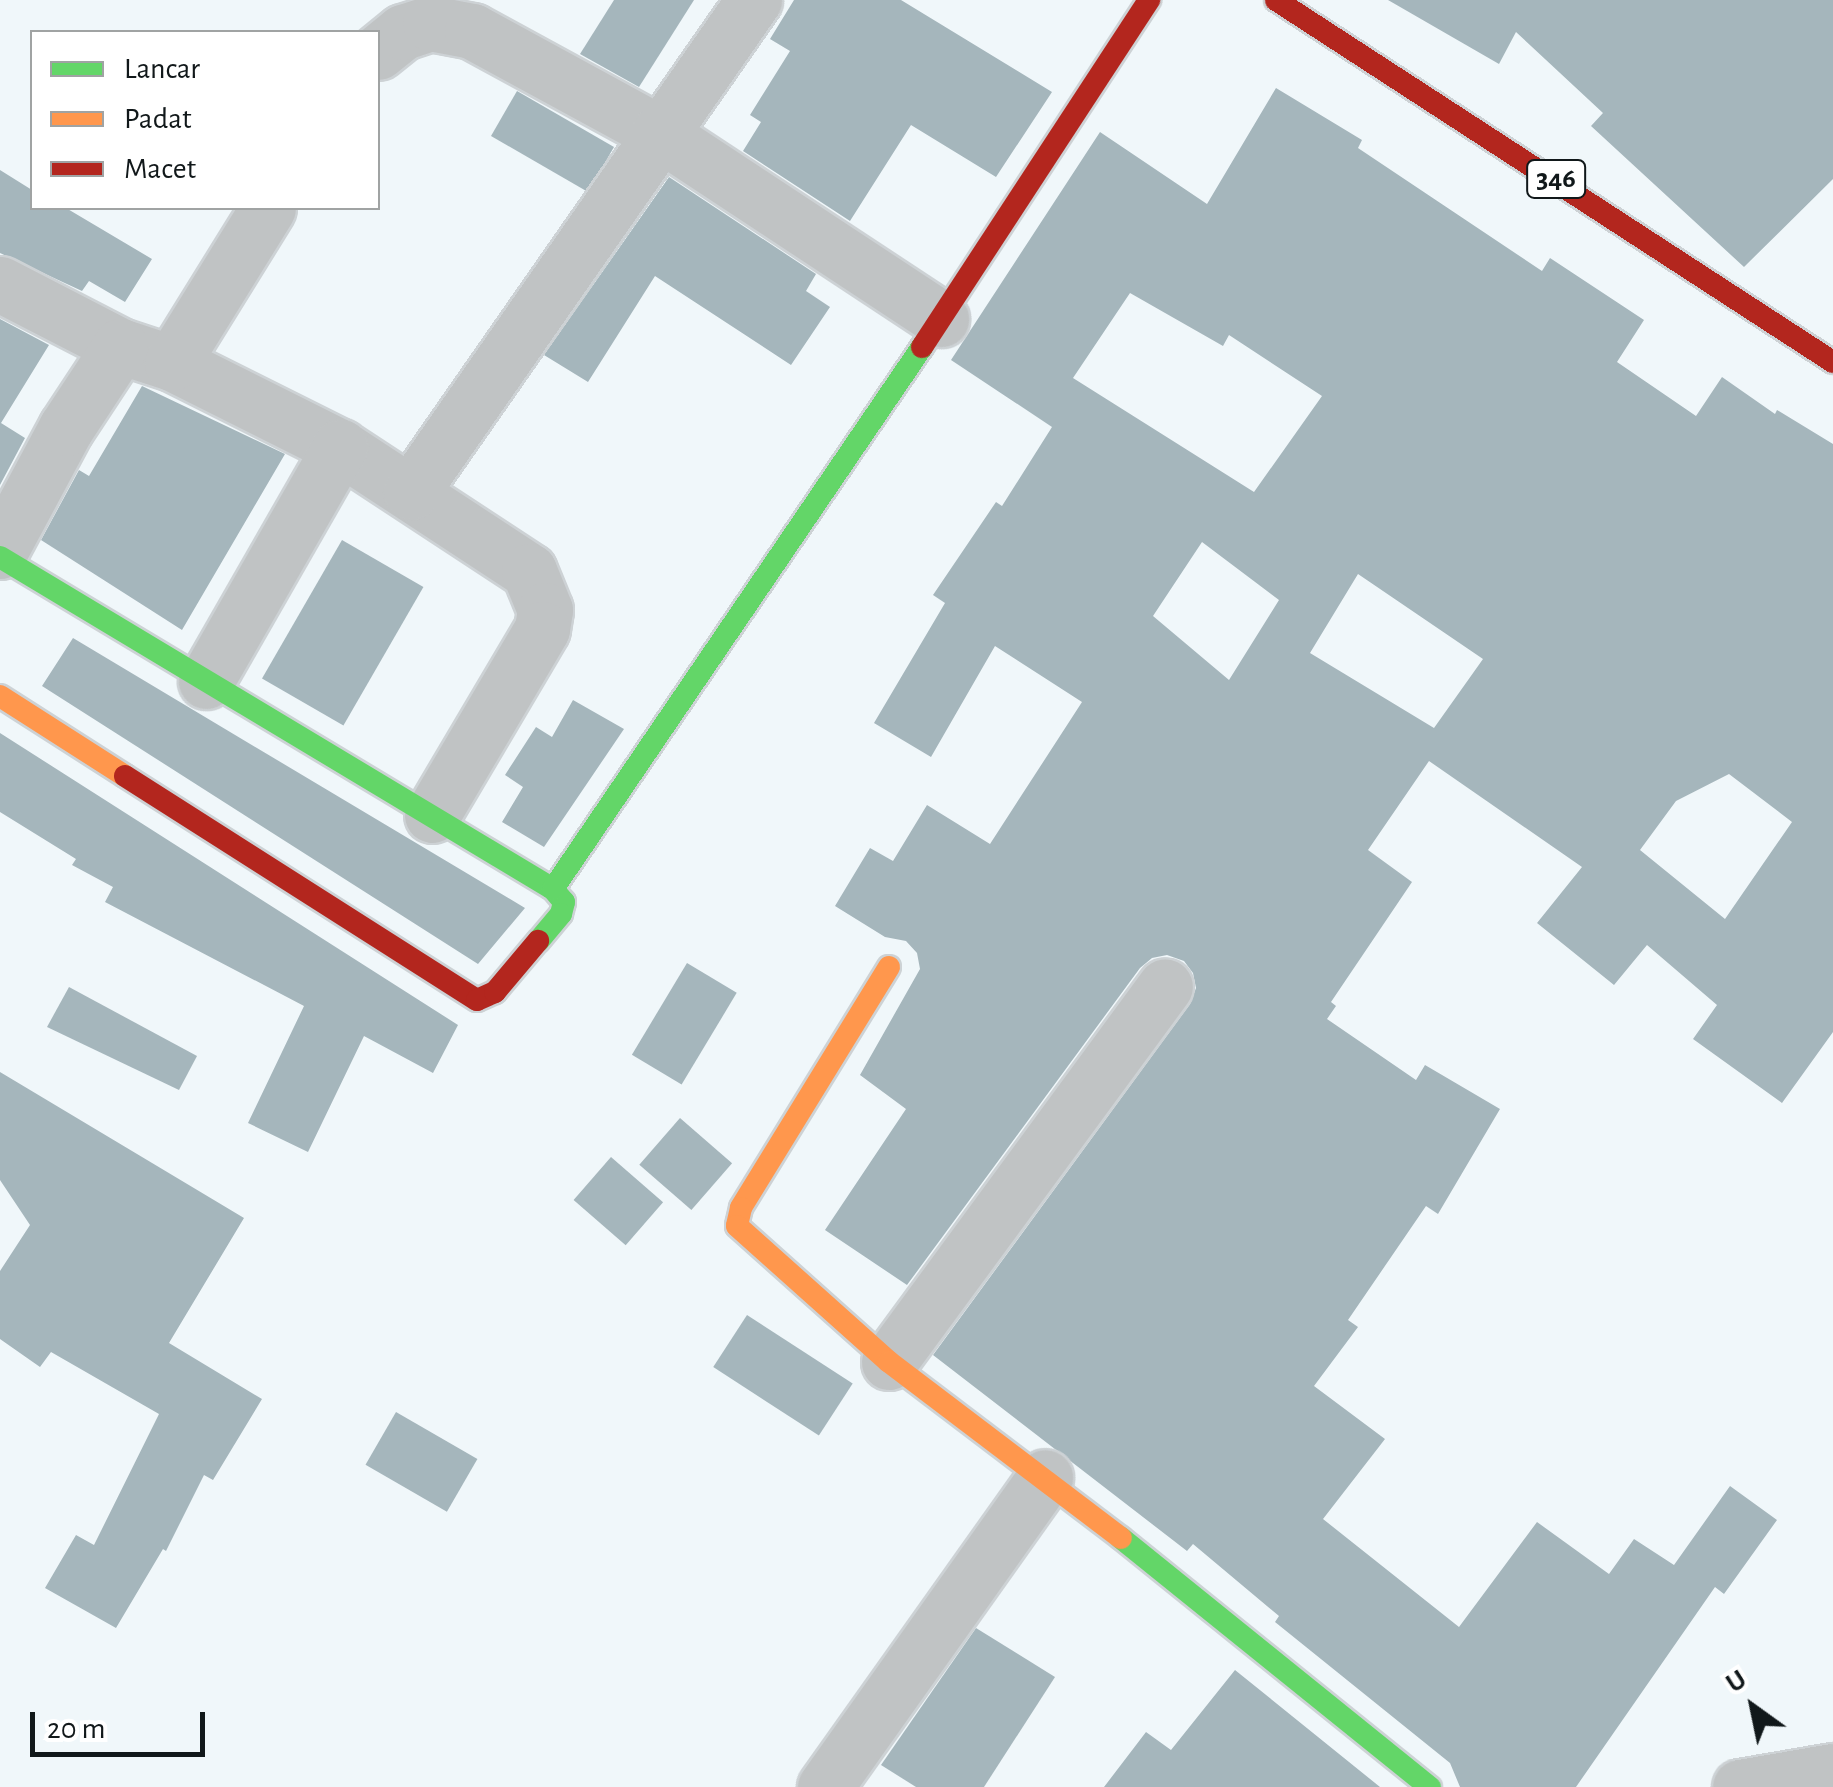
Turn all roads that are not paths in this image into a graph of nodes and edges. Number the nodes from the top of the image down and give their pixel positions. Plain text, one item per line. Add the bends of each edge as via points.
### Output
1 (754, 0) edge
2 (1149, 0) edge
3 (1276, 0) edge
4 (380, 50) edge
5 (658, 133) junction
6 (267, 210) edge
7 (0, 284) edge
8 (941, 320) junction
9 (120, 346) junction
10 (1833, 362) edge
11 (172, 363) junction
12 (340, 447) junction
13 (411, 492) junction
14 (0, 554) edge
15 (206, 681) junction
16 (0, 696) edge
17 (432, 815) junction
18 (554, 889) junction
19 (889, 966) dead end
20 (1165, 986) dead end
21 (889, 1362) junction
22 (1045, 1477) junction
23 (1833, 1771) edge
24 (825, 1787) edge
25 (1430, 1787) edge
26 (1740, 1787) edge

1 - 5 street
2 - 8 street
3 - 10 street, 346
4 - 5 street via 403,32 430,23 472,31
5 - 8 street
5 - 13 street
6 - 11 street
7 - 9 street
8 - 18 street
9 - 11 street
9 - 14 street via 66,428
11 - 12 street
12 - 13 street
12 - 15 street
13 - 17 street via 529,571 545,610 542,629
14 - 15 street
15 - 17 street
16 - 18 street via 477,1000 496,992 562,914 564,902
17 - 18 street
19 - 21 street via 736,1226
20 - 21 street
21 - 22 street
22 - 24 street
22 - 25 street
23 - 26 street

